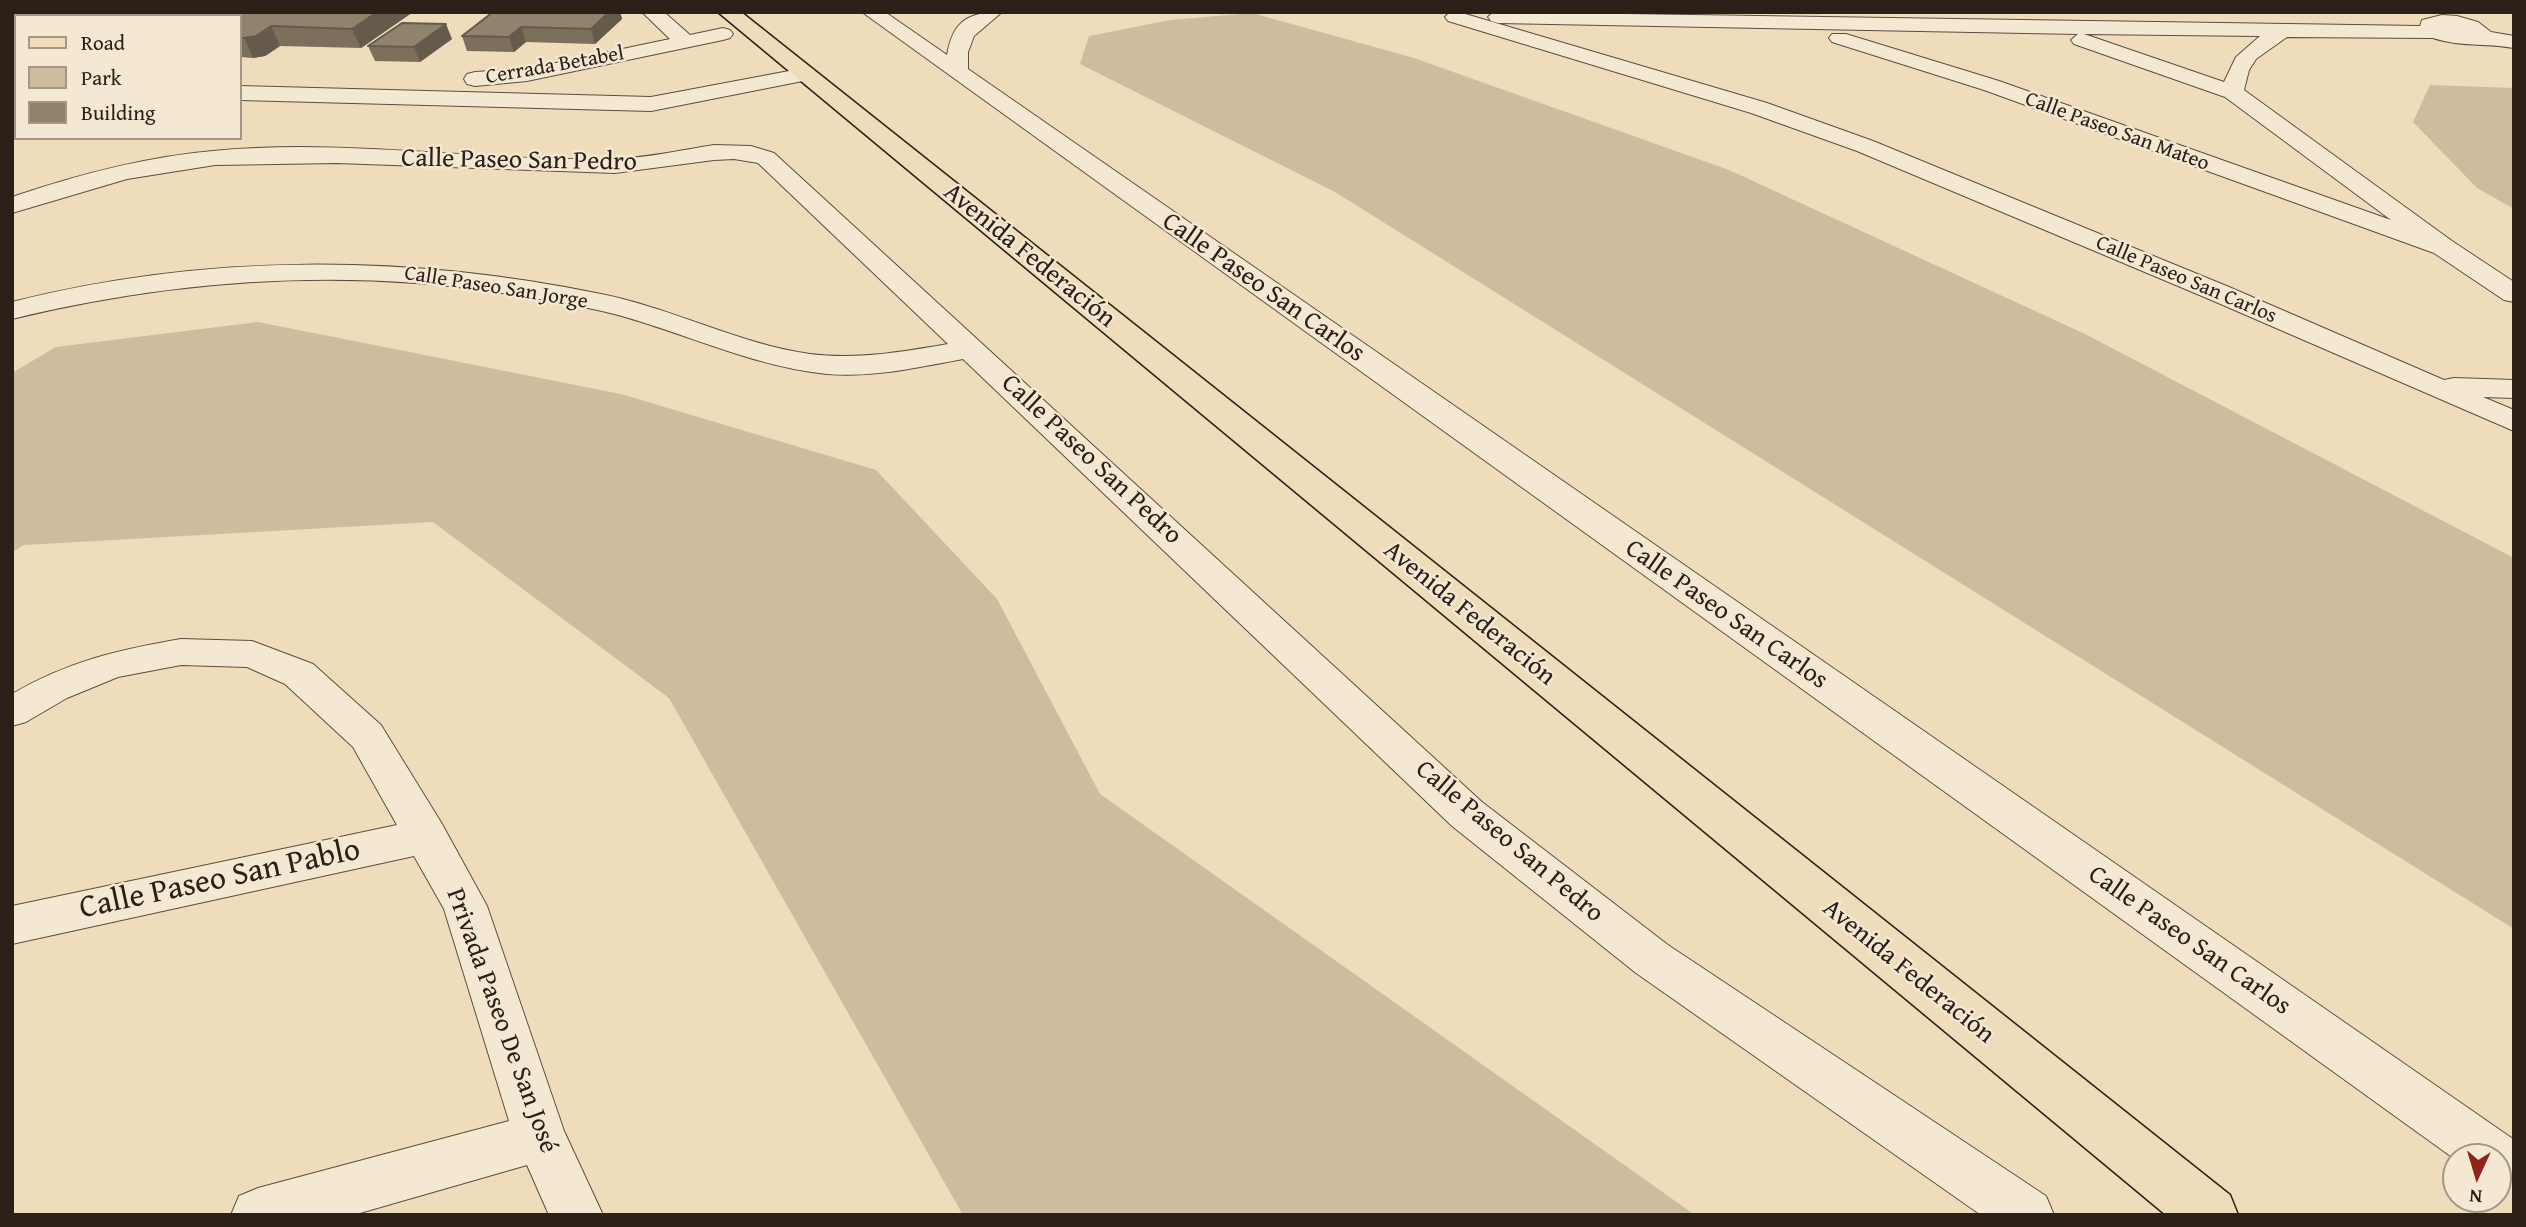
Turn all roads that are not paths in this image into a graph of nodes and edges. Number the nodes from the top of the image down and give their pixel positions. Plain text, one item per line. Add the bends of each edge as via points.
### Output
1 (652, 12) edge
2 (872, 12) edge
3 (992, 12) edge
4 (2404, 12) edge
5 (1483, 14) edge
6 (1447, 15) edge
7 (726, 23) edge
8 (1789, 24) junction
9 (2439, 27) junction
10 (2045, 28) junction
11 (964, 31) junction
12 (2282, 31) junction
13 (906, 35) junction
14 (2514, 39) edge
15 (686, 41) junction
16 (957, 72) junction
17 (805, 74) junction
18 (247, 84) edge
19 (2232, 92) junction
20 (12, 205) edge
21 (2443, 247) junction
22 (2514, 294) edge
23 (12, 311) edge
24 (973, 349) junction
25 (2432, 385) junction
26 (2514, 389) edge
27 (2514, 422) edge
28 (12, 712) edge
29 (427, 836) junction
30 (12, 925) edge
31 (540, 1137) junction
32 (2476, 1143) edge
33 (258, 1215) edge
34 (576, 1215) edge
35 (2028, 1215) edge
36 (2210, 1215) edge

1 - 15 street
2 - 13 street, Calle Paseo San Carlos
3 - 11 street
4 - 9 street
5 - 6 street, Calle Paseo San Mateo
5 - 8 street, Calle Paseo San Mateo
6 - 25 street, Calle Paseo San Carlos via 1759,108 1854,142
7 - 15 street, Cerrada Betabel
7 - 17 main road, Avenida Federación
8 - 10 street, Calle Paseo San Mateo
8 - 21 street, Calle Paseo San Mateo via 1959,74
9 - 12 street, Calle Paseo San Mateo
9 - 14 street
10 - 12 street, Calle Paseo San Mateo
10 - 19 street
11 - 13 street
11 - 16 street via 958,43
12 - 19 street via 2240,62
13 - 16 street, Calle Paseo San Carlos
15 - 18 street, Cerrada Betabel via 503,78
16 - 32 street, Calle Paseo San Carlos
17 - 18 street via 651,104
17 - 36 main road, Avenida Federación
19 - 21 street
20 - 24 street, Calle Paseo San Pedro via 120,174 243,156 619,166 727,152 757,153
21 - 22 street
23 - 24 street, Calle Paseo San Jorge via 63,297 169,281 331,270 403,273 519,288 643,312 800,362 832,366
24 - 35 street, Calle Paseo San Pedro via 1468,814 1651,959
25 - 26 street
25 - 27 street, Calle Paseo San Carlos
28 - 29 street, Privada Paseo De San José via 52,688 111,665 181,652 252,654 299,674 367,736
29 - 30 street, Calle Paseo San Pablo
29 - 31 street, Privada Paseo De San José via 465,906
31 - 33 street
31 - 34 street, Privada Paseo De San José

